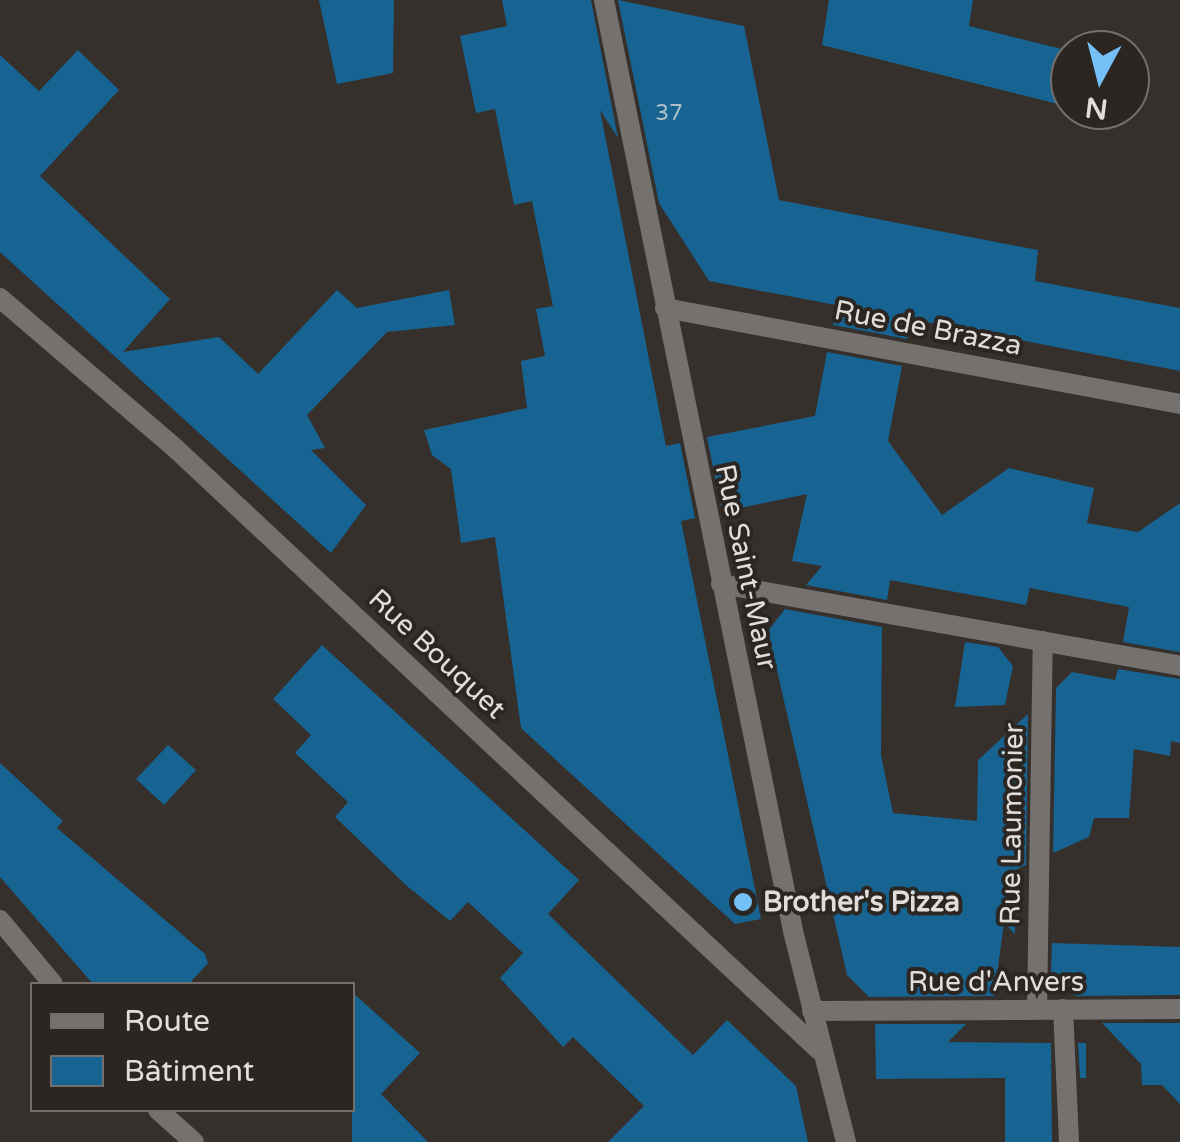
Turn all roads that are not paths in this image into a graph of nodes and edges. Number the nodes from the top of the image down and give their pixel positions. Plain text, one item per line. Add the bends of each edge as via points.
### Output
1 (604, 0) edge
2 (0, 298) edge
3 (665, 308) junction
4 (1180, 404) edge
5 (722, 584) junction
6 (1043, 641) junction
7 (1180, 666) edge
8 (0, 920) edge
9 (50, 982) edge
10 (1037, 1009) junction
11 (1064, 1009) junction
12 (1180, 1009) edge
13 (812, 1011) junction
14 (828, 1060) junction
15 (160, 1112) edge
16 (194, 1142) edge
17 (846, 1142) edge
18 (1069, 1142) edge

1 - 3 street, Rue Saint-Maur
2 - 14 street, Rue Bouquet via 175,448
3 - 4 street, Rue de Brazza
3 - 5 street, Rue Saint-Maur
5 - 6 street
5 - 13 street, Rue Saint-Maur
6 - 7 street
6 - 10 street, Rue Laumonier
8 - 9 street
10 - 11 street, Rue d'Anvers
10 - 13 street, Rue d'Anvers
11 - 12 street, Rue d'Anvers
11 - 18 street
13 - 14 street, Rue Saint-Maur
14 - 17 street, Rue Saint-Maur
15 - 16 street

